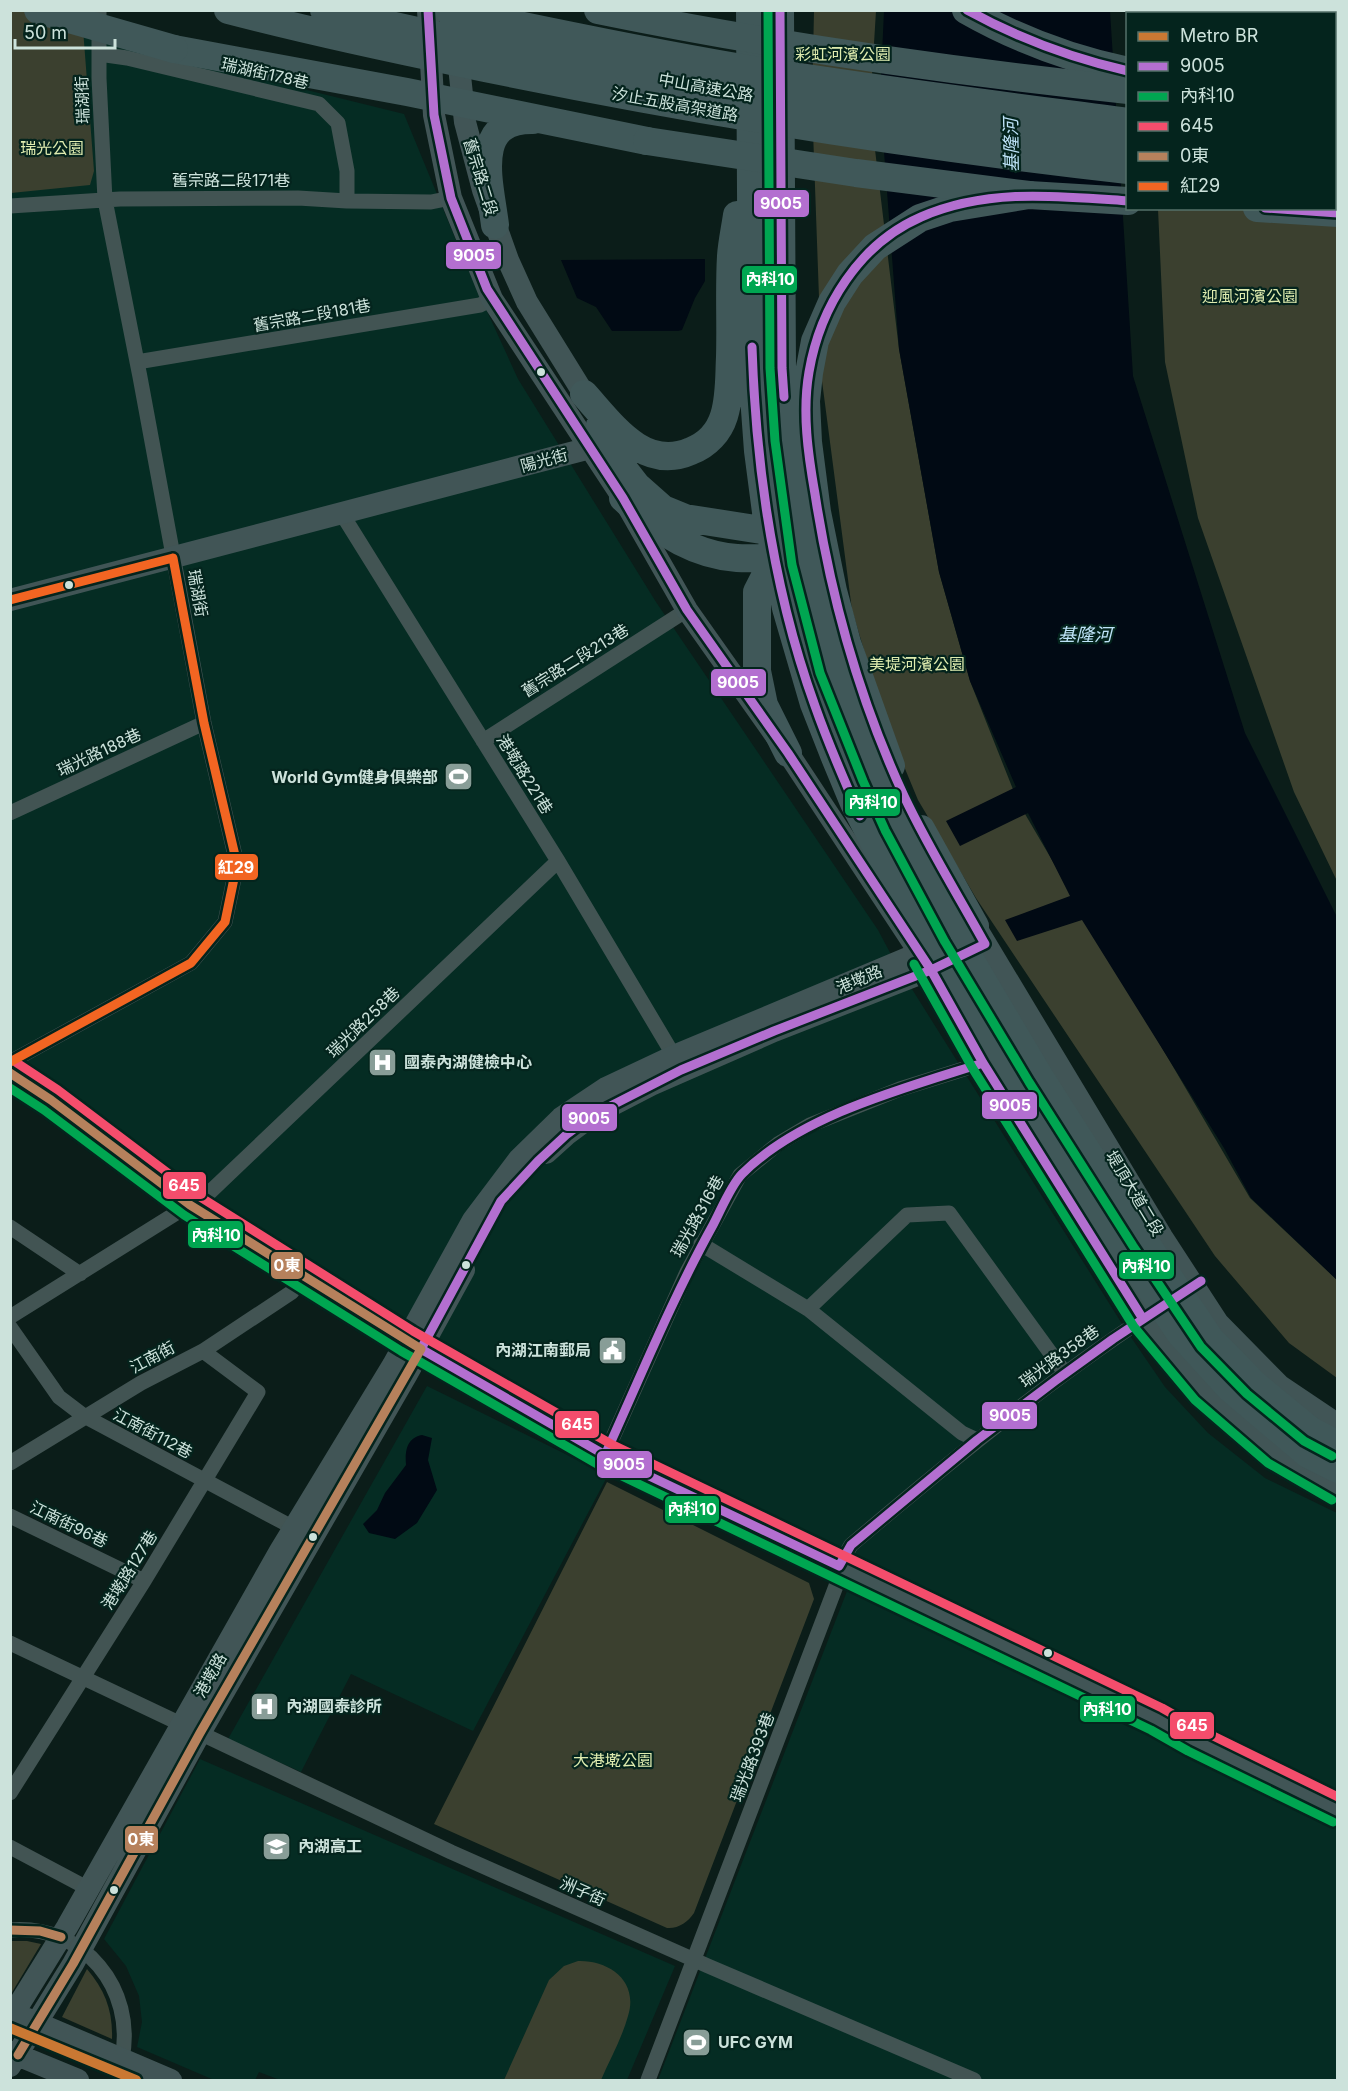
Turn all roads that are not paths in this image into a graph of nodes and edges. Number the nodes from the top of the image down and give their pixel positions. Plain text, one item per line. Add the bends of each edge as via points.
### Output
1 (38, 10) edge
2 (99, 10) edge
3 (228, 10) edge
4 (324, 10) edge
5 (428, 10) edge
6 (448, 10) edge
7 (454, 10) edge
8 (598, 10) edge
9 (750, 10) edge
10 (780, 10) edge
11 (966, 10) edge
12 (99, 54) junction
13 (1126, 71) edge
14 (1126, 90) edge
15 (432, 98) junction
16 (462, 104) junction
17 (751, 106) junction
18 (544, 120) junction
19 (1126, 122) edge
20 (1126, 147) edge
21 (1126, 170) edge
22 (1029, 195) junction
23 (451, 198) junction
24 (105, 200) junction
25 (347, 201) junction
26 (1126, 201) edge
27 (10, 206) edge
28 (1289, 210) edge
29 (1338, 213) edge
30 (495, 225) junction
31 (492, 299) junction
32 (137, 362) junction
33 (584, 394) junction
34 (590, 448) junction
35 (623, 498) junction
36 (342, 514) junction
37 (799, 536) junction
38 (773, 544) junction
39 (173, 558) junction
40 (10, 600) edge
41 (687, 610) junction
42 (204, 723) junction
43 (483, 741) junction
44 (788, 753) junction
45 (10, 813) edge
46 (558, 861) junction
47 (952, 949) junction
48 (674, 1056) junction
49 (10, 1062) edge
50 (983, 1063) junction
51 (10, 1073) edge
52 (190, 1205) junction
53 (10, 1227) edge
54 (701, 1244) junction
55 (80, 1274) junction
56 (302, 1275) junction
57 (1176, 1297) junction
58 (808, 1309) junction
59 (10, 1317) edge
60 (10, 1327) edge
61 (414, 1345) junction
62 (203, 1351) junction
63 (1065, 1374) junction
64 (84, 1416) junction
65 (1338, 1425) edge
66 (977, 1440) junction
67 (1338, 1445) edge
68 (604, 1455) junction
69 (10, 1463) edge
70 (1338, 1469) edge
71 (205, 1481) junction
72 (1338, 1490) edge
73 (10, 1516) edge
74 (294, 1528) junction
75 (839, 1566) junction
76 (144, 1581) junction
77 (10, 1643) edge
78 (83, 1678) junction
79 (190, 1729) junction
80 (10, 1793) edge
81 (1338, 1811) edge
82 (10, 1847) edge
83 (89, 1889) junction
84 (10, 1930) edge
85 (71, 1943) junction
86 (694, 1960) junction
87 (12, 2015) edge
88 (36, 2022) junction
89 (13, 2058) edge
90 (122, 2059) junction
91 (78, 2080) edge
92 (171, 2080) edge
93 (648, 2080) edge
94 (974, 2080) edge

1 - 15 highway, bridge via 174,49
2 - 12 street, 瑞湖街
3 - 21 highway, 汐止五股高架道路, bridge via 408,52 664,103 831,131
4 - 20 highway, 中山高速公路, bridge via 731,93
5 - 15 street, 舊宗路二段
6 - 19 highway, 中山高速公路, bridge via 741,68
7 - 16 street, 舊宗路二段
8 - 14 highway, bridge via 816,49
9 - 17 highway
10 - 37 highway via 782,369
11 - 13 highway via 1057,52
12 - 24 street, 瑞湖街
12 - 25 street, 瑞湖街178巷 via 319,104 339,123 347,171
15 - 16 highway
15 - 23 street, 舊宗路二段
16 - 18 highway
16 - 30 street, 舊宗路二段 via 472,156
17 - 33 highway via 731,257 727,406 719,428 710,440 683,455 651,455 626,440
17 - 38 highway via 752,369 758,451
18 - 22 highway, bridge via 647,141 832,170
18 - 30 highway via 512,122 495,133 489,157
22 - 26 highway
22 - 47 highway, bridge via 950,208 920,218 875,247 850,274 832,302 816,341 806,401 817,512 847,643 894,773 926,840
23 - 25 street, 舊宗路二段171巷
23 - 31 street, 舊宗路二段
24 - 25 street, 舊宗路二段171巷
24 - 27 street, 舊宗路二段171巷
24 - 32 street, 瑞湖街
28 - 29 highway
30 - 33 street, 舊宗路二段 via 527,302
31 - 32 street, 舊宗路二段181巷 via 480,305
31 - 34 street, 舊宗路二段
32 - 39 street, 瑞湖街
33 - 38 highway via 623,468 663,509
34 - 35 street, 舊宗路二段
34 - 36 street, 陽光街
35 - 38 highway via 659,530 702,551 738,558
35 - 41 street, 舊宗路二段
36 - 39 street, 陽光街
36 - 43 street, 港墘路221巷
37 - 38 highway
37 - 47 highway via 818,624 836,680 874,777
38 - 44 highway via 757,592 757,671 764,705
38 - 47 highway via 801,660 858,812 900,892
39 - 40 street, 陽光街
39 - 42 street, 瑞湖街
41 - 43 street, 舊宗路二段213巷
41 - 44 street, 舊宗路二段
42 - 45 street, 瑞光路188巷
42 - 49 street, 瑞湖街 via 237,864 225,922 192,963
43 - 46 street, 港墘路221巷
44 - 47 street, 舊宗路二段
46 - 48 street, 港墘路221巷
46 - 52 street, 瑞光路258巷 via 218,1184
47 - 48 street, 港墘路
47 - 50 street, 堤頂大道二段
47 - 57 highway, 堤頂大道二段 via 1039,1076
47 - 61 street, 港墘路 via 681,1070 593,1115 538,1161 501,1201
48 - 61 street, 港墘路 via 606,1088 561,1118 519,1159 473,1220
50 - 54 street, 瑞光路316巷 via 900,1089 810,1125 778,1144 741,1174
50 - 57 street, 堤頂大道二段
51 - 52 street
52 - 55 street, 瑞光路258巷
52 - 56 street
53 - 55 street
54 - 58 street
54 - 68 street, 瑞光路316巷
55 - 59 street, 瑞光路258巷
56 - 61 street
56 - 62 street, 江南街 via 292,1292
57 - 63 street, 瑞光路358巷
57 - 65 street, 堤頂大道二段 via 1218,1323 1280,1386
57 - 67 highway, 堤頂大道二段 via 1255,1385 1311,1431
57 - 70 highway, 堤頂大道二段 via 1180,1333 1230,1388 1308,1454
57 - 72 street, 堤頂大道二段 via 1203,1391 1275,1453
58 - 63 street via 907,1215 949,1214
58 - 66 street via 962,1433
60 - 64 street, 江南街112巷 via 59,1397
61 - 68 street
61 - 74 street, 港墘路
61 - 79 street, 港墘路
62 - 64 street, 江南街
62 - 71 street, 港墘路127巷 via 258,1392
63 - 66 street, 瑞光路358巷
64 - 69 street, 江南街
64 - 71 street, 江南街112巷
66 - 75 street, 瑞光路358巷 via 851,1545
68 - 75 street
71 - 74 street, 江南街112巷
71 - 76 street, 港墘路127巷
73 - 76 street, 江南街96巷
74 - 79 street, 港墘路
75 - 81 street
75 - 86 street, 瑞光路393巷 via 836,1586
76 - 78 street, 港墘路127巷
77 - 78 street
78 - 79 street
78 - 80 street, 港墘路127巷
79 - 83 street, 港墘路
79 - 85 street, 港墘路
79 - 86 street, 洲子街 via 451,1852
82 - 83 street
83 - 85 street, 港墘路
84 - 85 street via 40,1932
85 - 87 street, 港墘路
85 - 88 street, 港墘路
85 - 90 street via 106,1974 118,1997 124,2022
86 - 93 street, 瑞光路393巷
86 - 94 street, 洲子街
87 - 88 street
88 - 89 street, 港墘路
88 - 90 street
89 - 91 street
90 - 92 street

